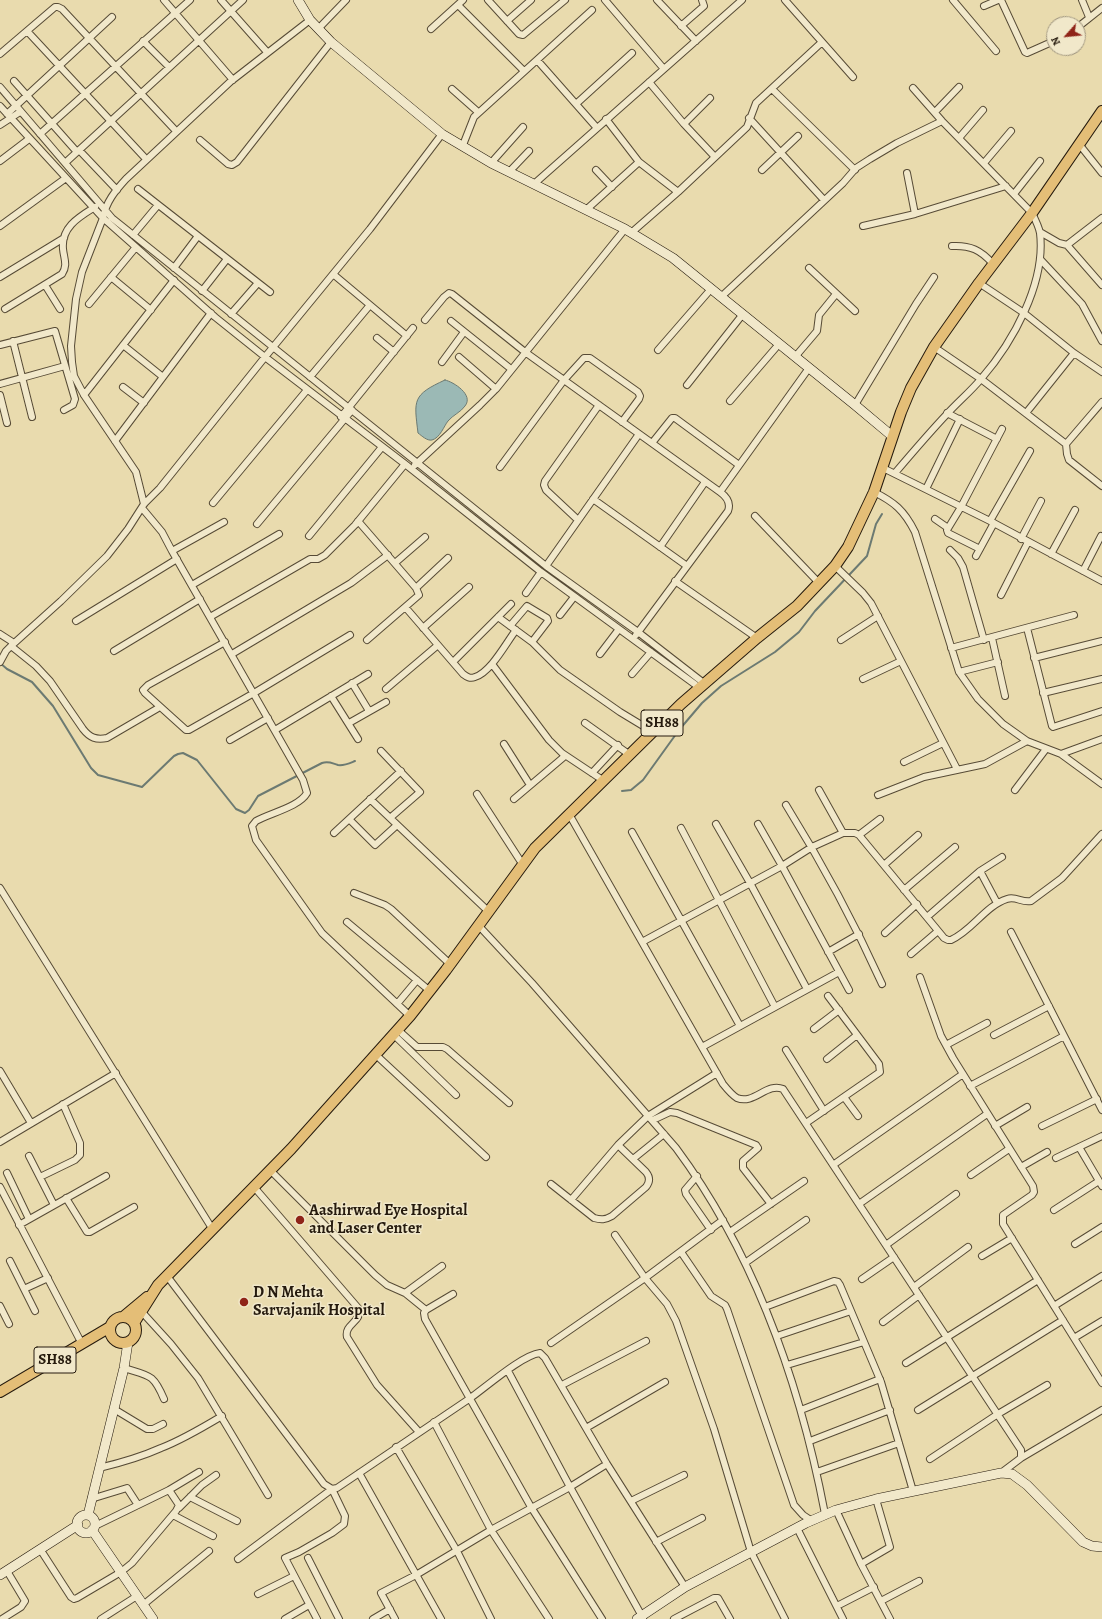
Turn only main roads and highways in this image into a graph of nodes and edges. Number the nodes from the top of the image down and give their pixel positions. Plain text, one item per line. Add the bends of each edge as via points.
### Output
1 (1102, 111) edge
2 (153, 1292) junction
3 (123, 1317) junction
4 (134, 1323) junction
5 (110, 1327) junction
6 (0, 1392) edge

1 - 2 main road, SH88 via 1032,213 934,346 911,388 874,492 848,547 835,566 797,606 702,686 653,732 535,848 410,1016 254,1188
2 - 3 main road, SH88
2 - 4 main road, SH88
3 - 4 main road
3 - 5 main road via 115,1320
4 - 5 main road via 136,1332 124,1343 116,1341 111,1335
5 - 6 main road, SH88

